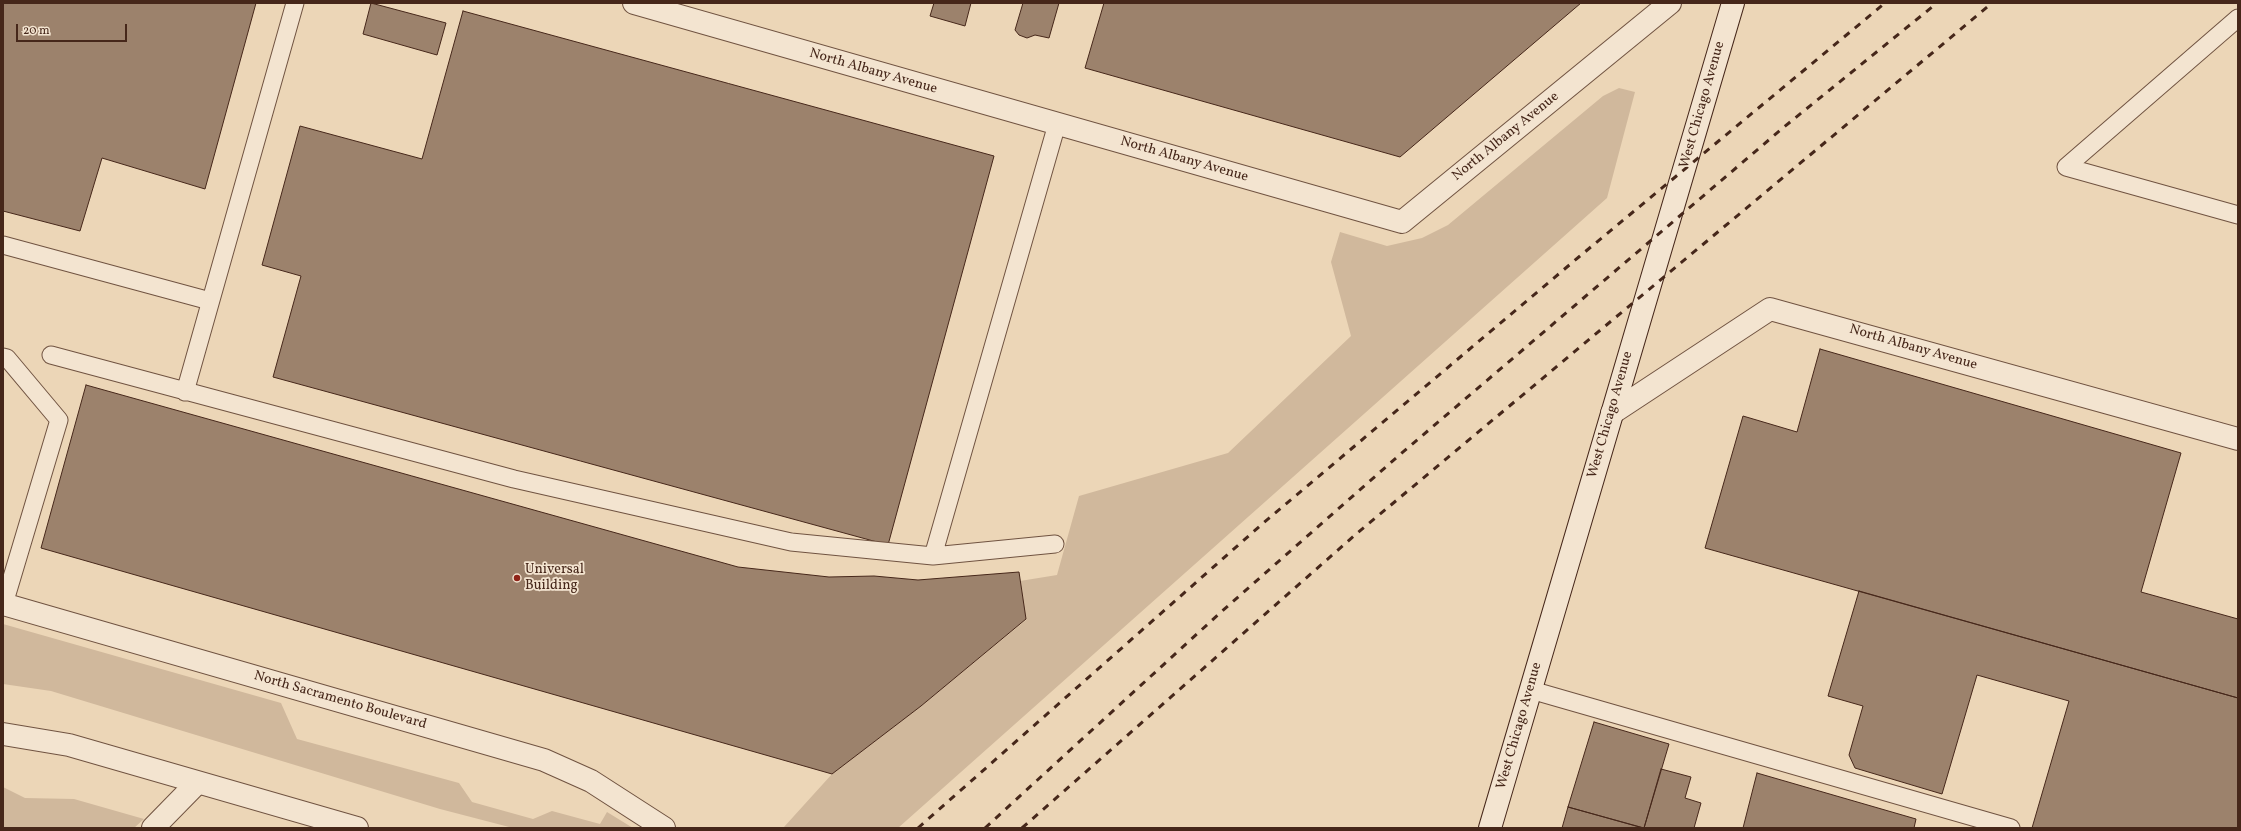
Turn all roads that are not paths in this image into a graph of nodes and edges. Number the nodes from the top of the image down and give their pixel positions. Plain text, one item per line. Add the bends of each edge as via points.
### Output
1 (295, 3) edge
2 (634, 3) edge
3 (1670, 3) edge
4 (1733, 3) edge
5 (2238, 18) edge
6 (1057, 124) junction
7 (2238, 215) edge
8 (3, 245) edge
9 (210, 301) junction
10 (51, 355) dead end
11 (3, 357) edge
12 (184, 392) junction
13 (1612, 413) junction
14 (2238, 439) edge
15 (1055, 544) dead end
16 (934, 556) junction
17 (4, 604) edge
18 (1531, 690) junction
19 (3, 734) edge
20 (197, 783) junction
21 (153, 828) edge
22 (357, 828) edge
23 (664, 828) edge
24 (1490, 828) edge
25 (2011, 828) edge

1 - 9 lane
2 - 6 street, North Albany Avenue
3 - 6 street, North Albany Avenue via 1402,222
4 - 13 street, West Chicago Avenue
5 - 7 lane via 2066,167
6 - 16 lane
8 - 9 lane
9 - 12 lane
10 - 12 lane
11 - 17 lane via 7,358 59,420
12 - 16 lane via 514,479 791,542
13 - 14 street, North Albany Avenue via 1770,309
13 - 18 street, West Chicago Avenue
15 - 16 lane
17 - 23 street, North Sacramento Boulevard via 544,760 591,781
18 - 24 street, West Chicago Avenue
18 - 25 lane
19 - 20 street via 69,745
20 - 21 street
20 - 22 street

